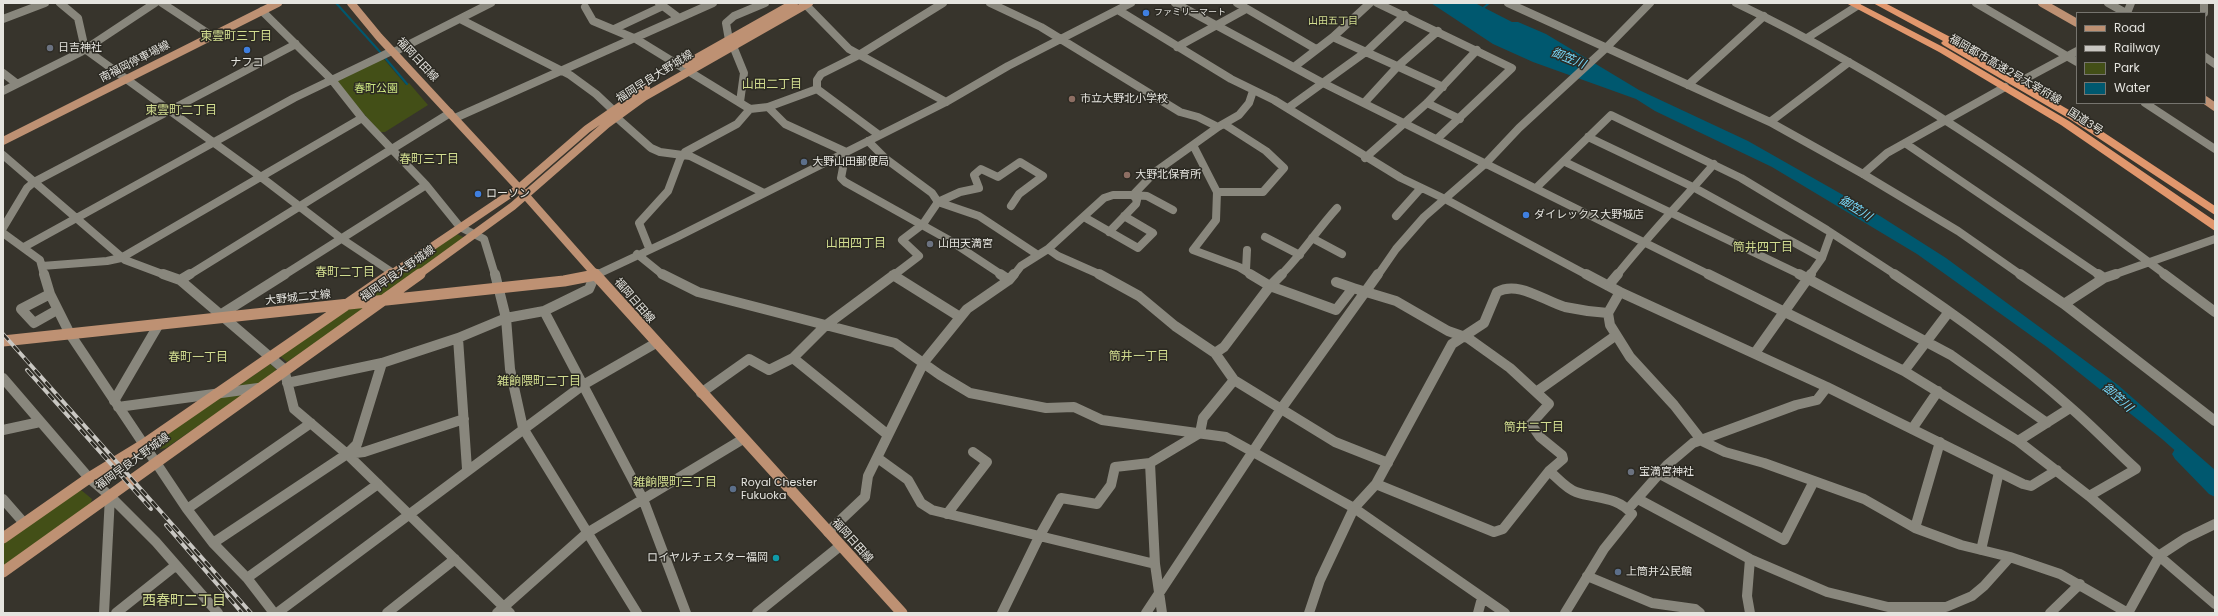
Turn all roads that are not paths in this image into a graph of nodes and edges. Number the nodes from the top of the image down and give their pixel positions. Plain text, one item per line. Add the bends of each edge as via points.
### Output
1 (45, 3) edge
2 (60, 3) edge
3 (155, 3) edge
4 (162, 3) edge
5 (278, 3) edge
6 (351, 3) edge
7 (491, 3) edge
8 (765, 3) edge
9 (794, 3) edge
10 (943, 3) edge
11 (990, 3) edge
12 (1131, 3) edge
13 (1175, 3) edge
14 (1237, 3) edge
15 (1370, 3) edge
16 (1377, 3) edge
17 (1508, 3) edge
18 (1650, 3) edge
19 (1736, 3) edge
20 (1869, 3) edge
21 (1878, 3) edge
22 (1976, 3) edge
23 (2042, 3) edge
24 (2108, 3) edge
25 (2131, 3) edge
26 (661, 4) edge
27 (708, 4) edge
28 (807, 4) edge
29 (1855, 4) edge
30 (263, 7) edge
31 (585, 7) dead end
32 (1246, 9) junction
33 (1118, 10) junction
34 (2124, 12) edge
35 (2126, 12) edge
36 (1405, 15) junction
37 (1764, 16) junction
38 (679, 18) junction
39 (3, 19) edge
40 (460, 19) junction
41 (2076, 22) edge
42 (1217, 25) junction
43 (614, 29) junction
44 (1438, 31) junction
45 (212, 36) junction
46 (1333, 37) junction
47 (1807, 38) junction
48 (636, 39) junction
49 (1062, 39) junction
50 (731, 43) junction
51 (296, 44) junction
52 (1177, 47) junction
53 (85, 48) junction
54 (1606, 48) junction
55 (1316, 49) junction
56 (1477, 50) junction
57 (1367, 51) junction
58 (393, 52) junction
59 (2076, 52) edge
60 (860, 55) junction
61 (2068, 56) junction
62 (2206, 59) edge
63 (2076, 61) edge
64 (1849, 62) junction
65 (2215, 64) edge
66 (1398, 66) junction
67 (1294, 67) junction
68 (685, 69) junction
69 (563, 71) junction
70 (3, 73) edge
71 (126, 79) junction
72 (332, 80) junction
73 (2023, 80) junction
74 (1323, 83) junction
75 (16, 84) junction
76 (1688, 85) junction
77 (1443, 87) junction
78 (2005, 87) junction
79 (817, 89) junction
80 (3, 91) edge
81 (1253, 91) junction
82 (2206, 101) edge
83 (740, 102) junction
84 (946, 102) junction
85 (1365, 102) junction
86 (1427, 103) junction
87 (2147, 104) edge
88 (2215, 106) edge
89 (768, 107) junction
90 (1288, 108) junction
91 (750, 109) junction
92 (170, 110) junction
93 (615, 113) junction
94 (452, 116) junction
95 (362, 118) junction
96 (1460, 119) junction
97 (1947, 121) junction
98 (1404, 122) junction
99 (1770, 122) junction
100 (1221, 126) junction
101 (880, 135) junction
102 (1588, 137) junction
103 (1438, 138) junction
104 (3, 141) edge
105 (868, 141) junction
106 (212, 143) junction
107 (1905, 143) junction
108 (1193, 145) junction
109 (393, 149) junction
110 (2215, 149) edge
111 (846, 152) junction
112 (683, 154) junction
113 (3, 155) edge
114 (1365, 158) junction
115 (1565, 162) junction
116 (1486, 163) junction
117 (1714, 164) junction
118 (1863, 174) junction
119 (261, 177) junction
120 (34, 182) junction
121 (426, 185) junction
122 (1693, 187) junction
123 (1421, 188) junction
124 (1536, 188) junction
125 (522, 192) junction
126 (1217, 192) junction
127 (764, 193) junction
128 (1133, 195) junction
129 (1445, 200) junction
130 (938, 202) junction
131 (1011, 206) dead end
132 (2215, 206) edge
133 (300, 207) junction
134 (1337, 208) dead end
135 (1174, 210) dead end
136 (2215, 211) edge
137 (1672, 213) junction
138 (1124, 216) junction
139 (1396, 216) dead end
140 (1084, 217) junction
141 (76, 218) junction
142 (2215, 220) edge
143 (923, 224) junction
144 (460, 227) junction
145 (2215, 227) edge
146 (3, 228) edge
147 (1109, 232) junction
148 (3, 233) edge
149 (1831, 233) junction
150 (475, 235) junction
151 (1265, 237) dead end
152 (1312, 238) junction
153 (342, 239) junction
154 (2215, 239) edge
155 (1644, 241) junction
156 (24, 247) junction
157 (649, 248) junction
158 (1048, 249) junction
159 (1247, 250) dead end
160 (637, 254) junction
161 (1342, 254) dead end
162 (1038, 255) junction
163 (1300, 255) junction
164 (121, 258) junction
165 (1822, 258) junction
166 (2149, 261) junction
167 (42, 266) junction
168 (1246, 270) junction
169 (392, 273) junction
170 (595, 275) junction
171 (893, 275) junction
172 (1807, 278) junction
173 (2104, 278) junction
174 (180, 280) junction
175 (1009, 280) junction
176 (1336, 282) dead end
177 (1270, 286) junction
178 (1608, 286) junction
179 (499, 288) junction
180 (1353, 288) junction
181 (1620, 292) junction
182 (1365, 293) junction
183 (50, 294) junction
184 (384, 301) junction
185 (347, 304) junction
186 (2064, 304) junction
187 (57, 310) junction
188 (1783, 310) junction
189 (544, 312) junction
190 (2215, 312) edge
191 (1608, 313) junction
192 (1948, 313) junction
193 (221, 316) junction
194 (960, 317) junction
195 (506, 318) junction
196 (160, 324) junction
197 (824, 326) junction
198 (70, 334) junction
199 (1462, 336) junction
200 (1616, 336) junction
201 (458, 338) junction
202 (3, 341) edge
203 (1927, 342) junction
204 (656, 343) junction
205 (1215, 353) junction
206 (1754, 353) junction
207 (271, 357) junction
208 (793, 358) junction
209 (924, 362) junction
210 (382, 363) junction
211 (284, 369) junction
212 (1904, 371) junction
213 (3, 378) edge
214 (1234, 380) junction
215 (287, 383) junction
216 (583, 385) junction
217 (1827, 386) junction
218 (258, 388) junction
219 (1938, 390) junction
220 (701, 392) junction
221 (1536, 392) junction
222 (217, 394) junction
223 (116, 404) junction
224 (2070, 408) junction
225 (1281, 409) junction
226 (464, 419) junction
227 (40, 422) junction
228 (2215, 422) edge
229 (311, 423) junction
230 (2047, 423) junction
231 (523, 428) junction
232 (1912, 429) junction
233 (3, 430) edge
234 (1200, 433) junction
235 (888, 435) junction
236 (743, 439) junction
237 (1702, 441) junction
238 (2018, 441) junction
239 (1940, 442) junction
240 (143, 445) junction
241 (974, 452) dead end
242 (1252, 452) junction
243 (347, 454) junction
244 (879, 459) junction
245 (156, 461) junction
246 (1150, 463) junction
247 (1388, 463) junction
248 (467, 469) junction
249 (2057, 470) junction
250 (1549, 471) junction
251 (1999, 472) junction
252 (1660, 474) junction
253 (90, 478) junction
254 (1814, 480) junction
255 (378, 484) junction
256 (1376, 484) junction
257 (110, 496) junction
258 (2089, 496) junction
259 (3, 499) edge
260 (643, 499) junction
261 (1638, 499) junction
262 (1354, 508) junction
263 (1628, 508) junction
264 (187, 509) junction
265 (409, 514) junction
266 (947, 514) junction
267 (24, 523) junction
268 (2215, 524) edge
269 (1915, 528) junction
270 (828, 532) junction
271 (587, 533) junction
272 (1039, 537) junction
273 (3, 538) edge
274 (212, 543) junction
275 (840, 546) junction
276 (1980, 550) junction
277 (2160, 555) junction
278 (2010, 557) junction
279 (1750, 558) junction
280 (455, 559) junction
281 (1155, 564) junction
282 (175, 566) junction
283 (3, 572) edge
284 (1587, 576) junction
285 (246, 578) junction
286 (2080, 584) junction
287 (1159, 595) junction
288 (1482, 598) junction
289 (2214, 603) edge
290 (1946, 610) edge
291 (504, 611) edge
292 (104, 613) edge
293 (116, 613) edge
294 (218, 613) edge
295 (274, 613) edge
296 (277, 613) edge
297 (387, 613) edge
298 (637, 613) edge
299 (686, 613) edge
300 (758, 613) edge
301 (902, 613) edge
302 (1002, 613) edge
303 (1146, 613) edge
304 (1162, 613) edge
305 (1309, 613) edge
306 (1478, 613) edge
307 (1505, 613) edge
308 (1565, 613) edge
309 (1700, 613) edge
310 (1750, 613) edge
311 (2050, 613) edge
312 (2128, 613) edge

1 - 39 street
2 - 53 street via 78,18
3 - 53 street
4 - 45 street
5 - 30 main road, 南福岡停車場線
6 - 58 main road, 福岡日田線
7 - 40 street
8 - 50 street via 761,7 730,18 726,23
9 - 50 main road, 福岡早良大野城線
10 - 60 street
11 - 49 street via 1041,26
12 - 33 street
13 - 42 street
14 - 32 street
15 - 46 street
16 - 36 street
17 - 54 street
18 - 54 street
19 - 37 street
20 - 136 highway, 福岡都市高速2号太宰府線 via 2027,88
21 - 73 highway, 国道3号
22 - 61 street
23 - 41 main road
24 - 34 street
25 - 35 street
26 - 38 street
26 - 43 street
27 - 38 street
28 - 50 main road, 福岡早良大野城線
28 - 60 street via 849,49
29 - 47 street
29 - 78 highway, 国道3号
29 - 142 highway, 福岡都市高速2号太宰府線 via 1972,63 2021,92 2138,166
30 - 45 main road, 南福岡停車場線
30 - 51 street
31 - 43 street via 593,21
32 - 42 street
32 - 55 street
33 - 49 street
33 - 52 street
36 - 44 street
36 - 57 street
37 - 47 street
37 - 76 street
38 - 48 street
40 - 58 street
40 - 69 street via 533,55 542,64
42 - 52 street
42 - 67 street
43 - 48 street
44 - 56 street
44 - 66 street
45 - 71 main road, 南福岡停車場線
46 - 55 street
46 - 57 street
47 - 64 street
48 - 68 street
48 - 69 street
49 - 84 street via 1008,66
49 - 100 street via 1180,112
50 - 68 main road, 福岡早良大野城線
50 - 83 street via 745,69 746,78
51 - 72 street
51 - 92 street
52 - 81 street
53 - 71 street
53 - 75 street
54 - 76 street
54 - 116 street
55 - 67 street
56 - 77 street
56 - 96 street via 1512,68
57 - 66 street
57 - 74 street
58 - 72 street
58 - 94 main road, 福岡日田線
59 - 61 street
60 - 79 street via 822,74 816,80
60 - 84 street
61 - 63 street
61 - 73 street
62 - 65 street
64 - 97 street
64 - 99 street
66 - 77 street
66 - 85 street
67 - 74 street
68 - 83 street
68 - 93 main road, 福岡早良大野城線
69 - 93 street via 599,96
69 - 94 street
70 - 75 street
71 - 92 street
71 - 104 main road, 南福岡停車場線
72 - 95 street
72 - 106 street
73 - 132 highway, 国道3号 via 2079,113
74 - 85 street
74 - 90 street
75 - 80 street
76 - 99 street
77 - 86 street
78 - 97 street
78 - 145 highway, 国道3号 via 2065,123
79 - 89 street
79 - 101 street
81 - 90 street
81 - 100 street via 1249,103 1238,115
82 - 88 main road
83 - 91 street
84 - 101 street
85 - 98 street
86 - 96 street
86 - 98 street
87 - 110 street
89 - 91 street
89 - 111 street via 785,124
90 - 114 street
91 - 112 street via 747,115 722,133 697,143
92 - 106 street
92 - 120 street
93 - 112 street via 650,148
93 - 125 main road, 福岡早良大野城線 via 553,169
94 - 109 street
94 - 125 main road, 福岡日田線
95 - 109 street
95 - 119 street
96 - 103 street
97 - 107 street
97 - 166 street via 2038,180
98 - 103 street
98 - 114 street
99 - 118 street
100 - 108 street
100 - 126 street via 1266,151 1284,168 1262,192
101 - 105 street
102 - 115 street
102 - 117 street via 1611,115
102 - 122 street
103 - 116 street
105 - 111 street
105 - 130 street via 886,159 932,193
106 - 119 street
106 - 141 street
107 - 118 street via 1887,152
107 - 173 street
108 - 126 street
108 - 128 street via 1155,172
109 - 121 street
109 - 133 street
111 - 127 street
111 - 143 street via 841,178
112 - 127 street
112 - 157 street via 670,187 639,223
113 - 120 street
114 - 123 street
115 - 124 street
115 - 137 street
116 - 124 street
116 - 129 street
117 - 122 street
117 - 149 street
118 - 186 street via 1958,231
119 - 133 street
119 - 164 street
120 - 141 street
120 - 146 street via 27,188
121 - 144 street
121 - 153 street
122 - 137 street
122 - 165 street
123 - 129 street
123 - 139 street
124 - 155 street
125 - 144 main road, 福岡早良大野城線
125 - 150 main road, 福岡早良大野城線
125 - 170 main road, 福岡日田線
126 - 168 street via 1216,220 1193,250
127 - 157 street
128 - 135 street via 1147,196
128 - 138 street via 1137,200 1136,204
128 - 140 street via 1104,198
129 - 178 street
129 - 182 street via 1424,217 1396,249
130 - 131 street via 960,192 979,188 974,175 981,169 998,177 1020,162 1043,176 1019,194
130 - 143 street
130 - 162 street via 979,216
133 - 153 street
133 - 174 street
134 - 152 street
137 - 155 street
137 - 172 street
138 - 147 street
138 - 147 street via 1153,233 1138,248
140 - 147 street
140 - 158 street
141 - 156 street
141 - 164 street
143 - 171 street via 902,240 919,256
143 - 175 street via 976,256
144 - 150 street
144 - 169 main road, 福岡早良大野城線
148 - 156 street
149 - 165 street
149 - 192 street
150 - 179 street via 484,239
150 - 184 main road, 福岡早良大野城線
151 - 163 street
152 - 161 street
152 - 163 street
153 - 169 street
153 - 193 street
154 - 166 street
155 - 178 street
155 - 188 street
156 - 167 street via 40,260
157 - 160 street
158 - 162 street
158 - 205 street via 1139,296 1175,326
159 - 168 street
160 - 170 street
160 - 197 street via 667,278 698,292
162 - 175 street via 1021,266
163 - 177 street
164 - 167 street
164 - 174 street
165 - 172 street
166 - 173 street
166 - 190 street
167 - 183 street
168 - 177 street
169 - 185 main road, 福岡早良大野城線
170 - 179 main road, 大野城二丈線
170 - 189 street via 589,289
170 - 204 main road, 福岡日田線
171 - 194 street
171 - 197 street
172 - 188 street
172 - 203 street
173 - 186 street
174 - 193 street
175 - 194 street via 967,309
176 - 180 street
177 - 180 street via 1336,310
177 - 205 street via 1224,347
178 - 181 street
179 - 184 main road, 大野城二丈線
179 - 195 street
180 - 182 street
181 - 191 street
181 - 206 street
182 - 199 street via 1396,301 1448,331
182 - 225 street
183 - 187 street
183 - 187 street via 21,309 34,322
184 - 185 main road, 大野城二丈線
184 - 211 main road, 福岡早良大野城線
185 - 193 main road, 大野城二丈線
185 - 207 main road, 福岡早良大野城線
186 - 228 street
187 - 198 street
188 - 206 street
188 - 212 street
189 - 195 street
189 - 216 street
191 - 199 street via 1587,312 1550,302 1529,292 1505,288 1497,292 1491,313 1477,330
191 - 200 street via 1610,326
192 - 203 street
192 - 224 street via 2003,353
193 - 196 main road, 大野城二丈線
193 - 207 street
194 - 209 street
195 - 201 street
195 - 231 street via 510,369
196 - 198 main road, 大野城二丈線
196 - 223 street
197 - 208 street
197 - 209 street via 895,343
198 - 202 main road, 大野城二丈線
198 - 223 street
199 - 221 street via 1510,368
199 - 247 street via 1452,344
200 - 221 street
200 - 237 street via 1630,357 1674,405
201 - 210 street
201 - 226 street
203 - 212 street
203 - 230 street via 1952,356
204 - 216 street
204 - 220 main road, 福岡日田線
205 - 214 street
206 - 217 street
207 - 211 street
207 - 222 main road, 福岡早良大野城線
208 - 220 street via 768,370 749,360
208 - 235 street
209 - 234 street via 970,393 1046,408 1074,407 1102,420
209 - 235 street
210 - 215 street
210 - 243 street via 357,444
211 - 215 street
211 - 218 main road, 福岡早良大野城線
212 - 219 street
213 - 227 street
214 - 225 street
214 - 234 street via 1203,418
215 - 229 street via 294,409
216 - 231 street
216 - 260 street
217 - 232 street
217 - 237 street via 1818,400 1796,405
218 - 222 street
218 - 245 main road, 福岡早良大野城線
219 - 232 street
219 - 238 street
220 - 236 main road, 福岡日田線
221 - 250 street via 1549,404 1531,424 1540,437 1562,455 1563,459
222 - 223 street
222 - 240 main road, 福岡早良大野城線
223 - 240 street
224 - 230 street
224 - 258 street via 2136,469
225 - 242 street
225 - 247 street via 1335,442
226 - 243 street via 364,452
226 - 248 street
227 - 233 street
227 - 253 street
229 - 243 street
229 - 264 street
230 - 238 street
231 - 248 street
231 - 271 street
232 - 239 street
234 - 242 street via 1226,437
234 - 246 street
235 - 244 street via 880,449
236 - 260 street
236 - 270 main road, 福岡日田線
237 - 252 street via 1693,443
237 - 254 street via 1725,452
238 - 249 street
239 - 251 street
239 - 269 street
240 - 245 street
240 - 253 main road, 福岡早良大野城線
241 - 266 street via 987,462
242 - 262 street
242 - 287 street
243 - 255 street
243 - 274 street
244 - 266 street via 908,480 921,503 932,510
244 - 270 street via 864,483 865,497
245 - 257 main road, 福岡早良大野城線
245 - 264 street
246 - 272 street via 1115,467 1111,485 1097,504 1061,498
246 - 281 street
247 - 256 street
248 - 265 street
249 - 251 street via 2031,486
249 - 258 street
250 - 256 street via 1504,529 1494,532
250 - 263 street via 1576,492 1611,499
251 - 276 street
252 - 254 street via 1784,540
252 - 261 street
253 - 257 street
253 - 267 main road, 福岡早良大野城線
254 - 269 street via 1864,499
255 - 265 street
255 - 285 street
256 - 262 street
257 - 282 street via 156,542
257 - 283 main road, 福岡早良大野城線
257 - 292 street
258 - 277 street
259 - 267 street
260 - 271 street
260 - 299 street
261 - 263 street
261 - 279 street
262 - 288 street
262 - 305 street via 1320,580
263 - 284 street via 1632,514 1604,548
264 - 274 street
265 - 280 street
265 - 296 street
266 - 272 street
267 - 273 main road, 福岡早良大野城線
268 - 277 street
269 - 276 street
270 - 275 main road, 福岡日田線
271 - 291 street
271 - 298 street
272 - 281 street
272 - 302 street
274 - 285 street
275 - 300 street
275 - 301 main road, 福岡日田線
276 - 278 street
277 - 289 street
277 - 312 street
278 - 286 street via 2060,574
278 - 290 street via 1972,596
279 - 290 street via 1849,599 1888,607
279 - 310 street via 1747,596
280 - 291 street
280 - 297 street
281 - 287 street
282 - 293 street
282 - 294 street
284 - 308 street
284 - 309 street via 1652,603 1695,609
285 - 295 street
286 - 311 street
286 - 312 street
287 - 303 street
287 - 304 street
288 - 306 street
288 - 307 street

